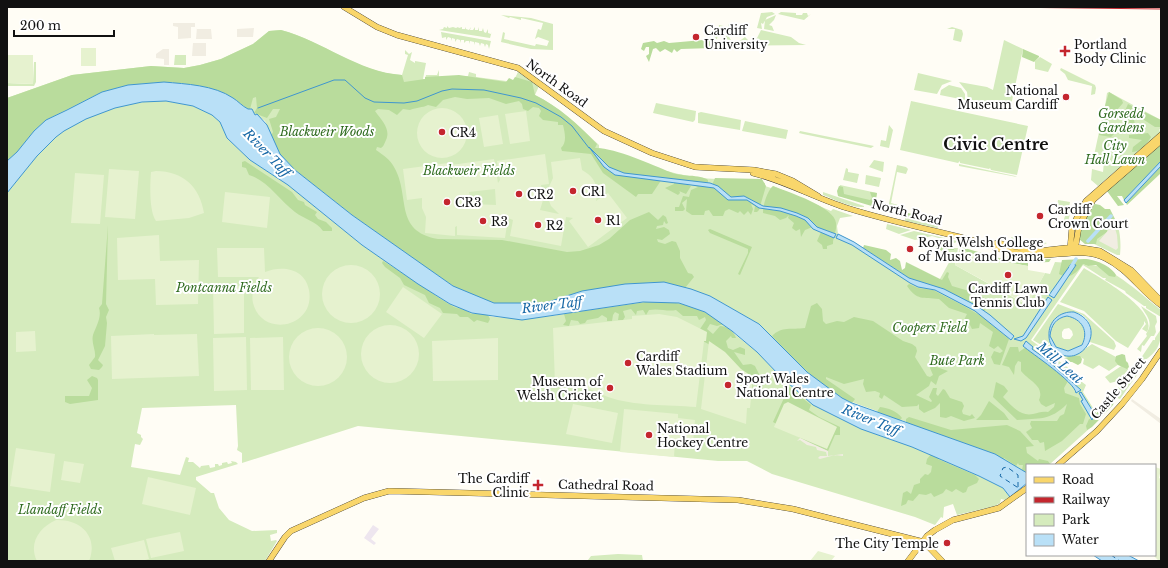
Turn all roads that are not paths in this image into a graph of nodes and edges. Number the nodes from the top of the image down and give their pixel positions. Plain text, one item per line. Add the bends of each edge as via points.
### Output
1 (344, 7) edge
2 (350, 7) edge
3 (356, 14) junction
4 (1161, 135) edge
5 (1161, 141) edge
6 (1072, 250) junction
7 (1161, 300) edge
8 (1161, 305) edge
9 (1161, 352) edge
10 (1059, 464) edge
11 (1026, 489) edge
12 (1026, 493) edge
13 (1013, 501) junction
14 (924, 542) junction
15 (269, 561) edge
16 (908, 561) edge
17 (942, 561) edge

1 - 3 main road, North Road
2 - 3 main road, North Road
3 - 6 main road, North Road via 376,27 402,37 518,68 604,131 652,153 695,167 758,170 778,174 842,206 880,218 992,245 997,243 1039,251
4 - 6 main road via 1088,199 1073,224 1070,235
5 - 6 main road via 1093,200 1080,221
6 - 7 main road, North Road via 1100,251 1129,268
6 - 8 main road, North Road via 1101,256 1131,276
9 - 10 main road, Castle Street via 1133,391 1096,432
11 - 13 main road
12 - 13 main road
13 - 14 main road via 995,510 945,524 931,533
14 - 15 main road, Cathedral Road via 793,509 733,500 389,491 364,498 291,531
14 - 16 main road
14 - 17 main road

